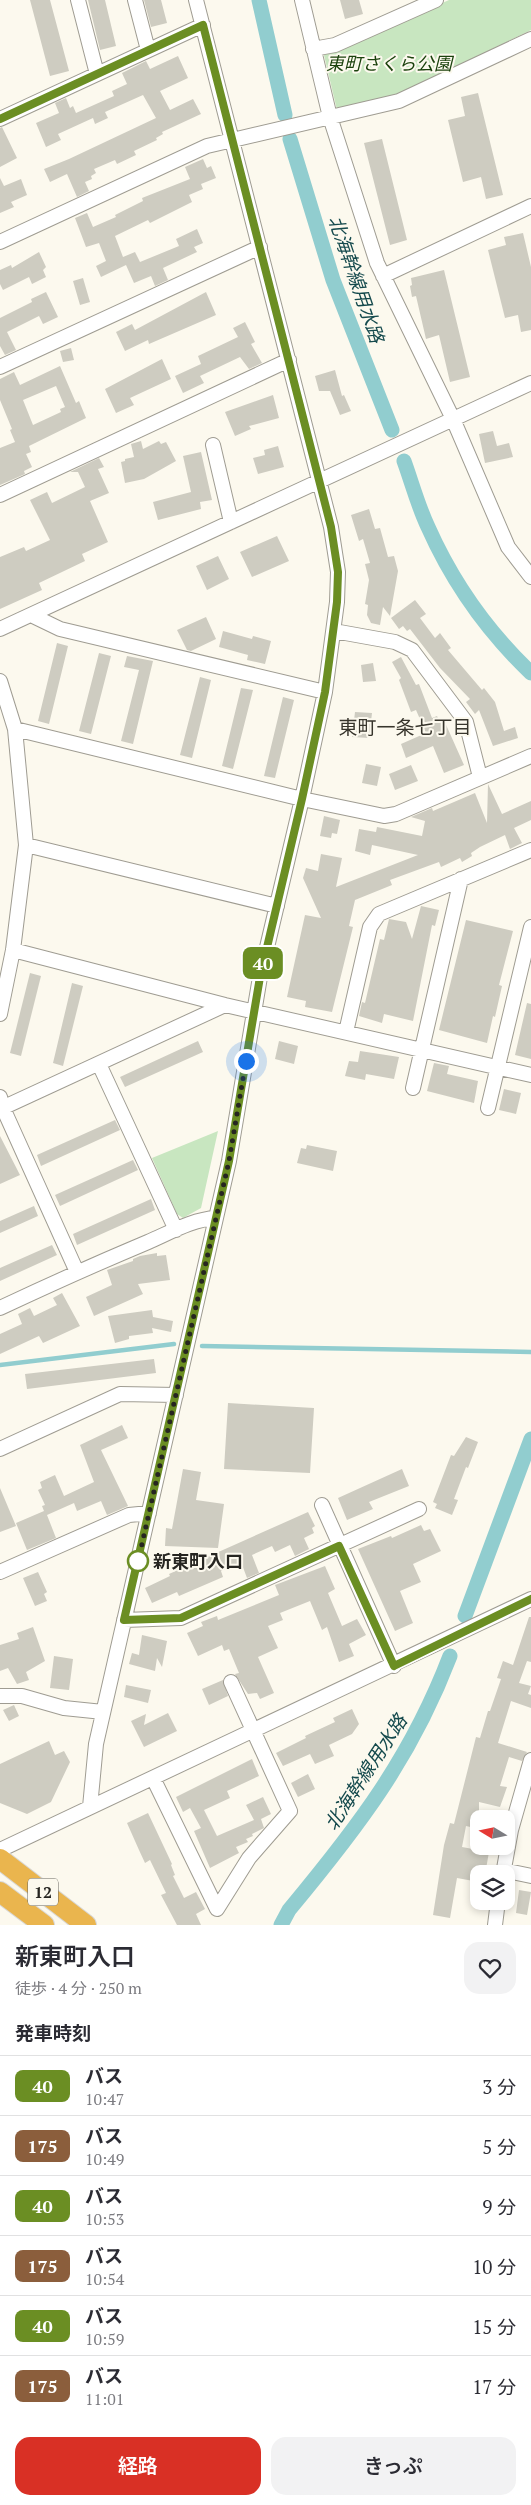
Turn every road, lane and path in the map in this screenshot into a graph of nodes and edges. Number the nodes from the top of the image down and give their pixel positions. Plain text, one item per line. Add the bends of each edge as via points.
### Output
1 (78, 0) edge
2 (135, 0) edge
3 (196, 0) edge
4 (302, 0) edge
5 (436, 0) edge
6 (203, 25) junction
7 (531, 39) edge
8 (314, 49) junction
9 (148, 50) junction
10 (98, 74) junction
11 (330, 117) junction
12 (0, 119) edge
13 (232, 139) junction
14 (531, 206) edge
15 (0, 242) edge
16 (260, 247) junction
17 (383, 276) junction
18 (289, 360) junction
19 (0, 367) edge
20 (531, 383) edge
21 (454, 419) junction
22 (213, 445) dead end
23 (319, 481) junction
24 (0, 495) edge
25 (231, 522) junction
26 (531, 577) edge
27 (31, 615) junction
28 (0, 629) edge
29 (334, 631) junction
30 (0, 681) edge
31 (325, 692) junction
32 (15, 729) junction
33 (531, 756) edge
34 (480, 777) junction
35 (302, 799) junction
36 (26, 845) junction
37 (531, 850) edge
38 (462, 879) junction
39 (278, 906) junction
40 (531, 927) edge
41 (12, 950) junction
42 (225, 1004) junction
43 (254, 1010) junction
44 (0, 1014) edge
45 (346, 1032) junction
46 (422, 1049) junction
47 (99, 1064) junction
48 (498, 1067) junction
49 (531, 1075) edge
50 (413, 1088) dead end
51 (1, 1105) edge
52 (488, 1108) dead end
53 (216, 1218) junction
54 (176, 1230) junction
55 (77, 1272) junction
56 (0, 1308) edge
57 (176, 1395) junction
58 (0, 1449) edge
59 (322, 1505) dead end
60 (419, 1509) dead end
61 (149, 1513) junction
62 (339, 1546) junction
63 (0, 1572) edge
64 (531, 1599) edge
65 (124, 1620) junction
66 (394, 1666) junction
67 (231, 1682) dead end
68 (0, 1696) edge
69 (104, 1712) junction
70 (253, 1731) junction
71 (531, 1760) edge
72 (153, 1778) junction
73 (90, 1807) junction
74 (0, 1850) edge
75 (0, 1859) edge
76 (504, 1865) edge
77 (515, 1874) edge
78 (531, 1876) edge
79 (0, 1892) edge
80 (497, 1910) edge
81 (44, 1925) edge
82 (86, 1925) edge
83 (495, 1925) edge

1 - 10 street
2 - 9 street
3 - 6 street
4 - 8 street
5 - 8 street via 334,45
6 - 9 street
6 - 13 street
7 - 11 street via 399,101
8 - 11 street
9 - 10 street
10 - 12 street
11 - 13 street
11 - 17 street
13 - 15 street via 207,146
13 - 16 street
14 - 17 street
16 - 18 street
16 - 19 street
17 - 21 street
18 - 23 street
18 - 24 street
20 - 21 street
21 - 23 street
21 - 26 street via 508,547
22 - 25 street
23 - 25 street
23 - 29 street via 338,572
25 - 27 street
27 - 28 street
27 - 31 street via 60,629
29 - 31 street
29 - 34 street via 395,642 412,650 466,722
30 - 32 street
31 - 35 street
32 - 35 street
32 - 36 street
33 - 34 street
34 - 35 street via 396,814 384,816
35 - 39 street
36 - 39 street
36 - 41 street
37 - 38 street
38 - 45 street via 379,914 370,927
38 - 46 street
39 - 43 street
40 - 48 street
41 - 42 street
41 - 44 street
42 - 43 street
42 - 47 street
43 - 45 street
43 - 53 street
45 - 46 street
46 - 48 street
46 - 50 street
47 - 51 street
47 - 54 street
48 - 49 street
48 - 52 street
51 - 55 street
53 - 54 street via 202,1219
53 - 57 street
54 - 55 street
55 - 56 street
57 - 58 street via 120,1394
57 - 61 street
59 - 62 street
60 - 62 street
61 - 63 street via 129,1515
61 - 65 street
62 - 65 street via 181,1618
62 - 66 street
64 - 66 street
65 - 69 street
66 - 70 street
67 - 70 street
68 - 69 street via 22,1696 64,1708
69 - 73 street via 96,1744
70 - 72 street
70 - 72 street via 290,1811 249,1858 217,1909
71 - 76 street
72 - 73 street
73 - 74 street
75 - 82 highway, 12
77 - 78 street
79 - 81 highway, 12
80 - 83 street

